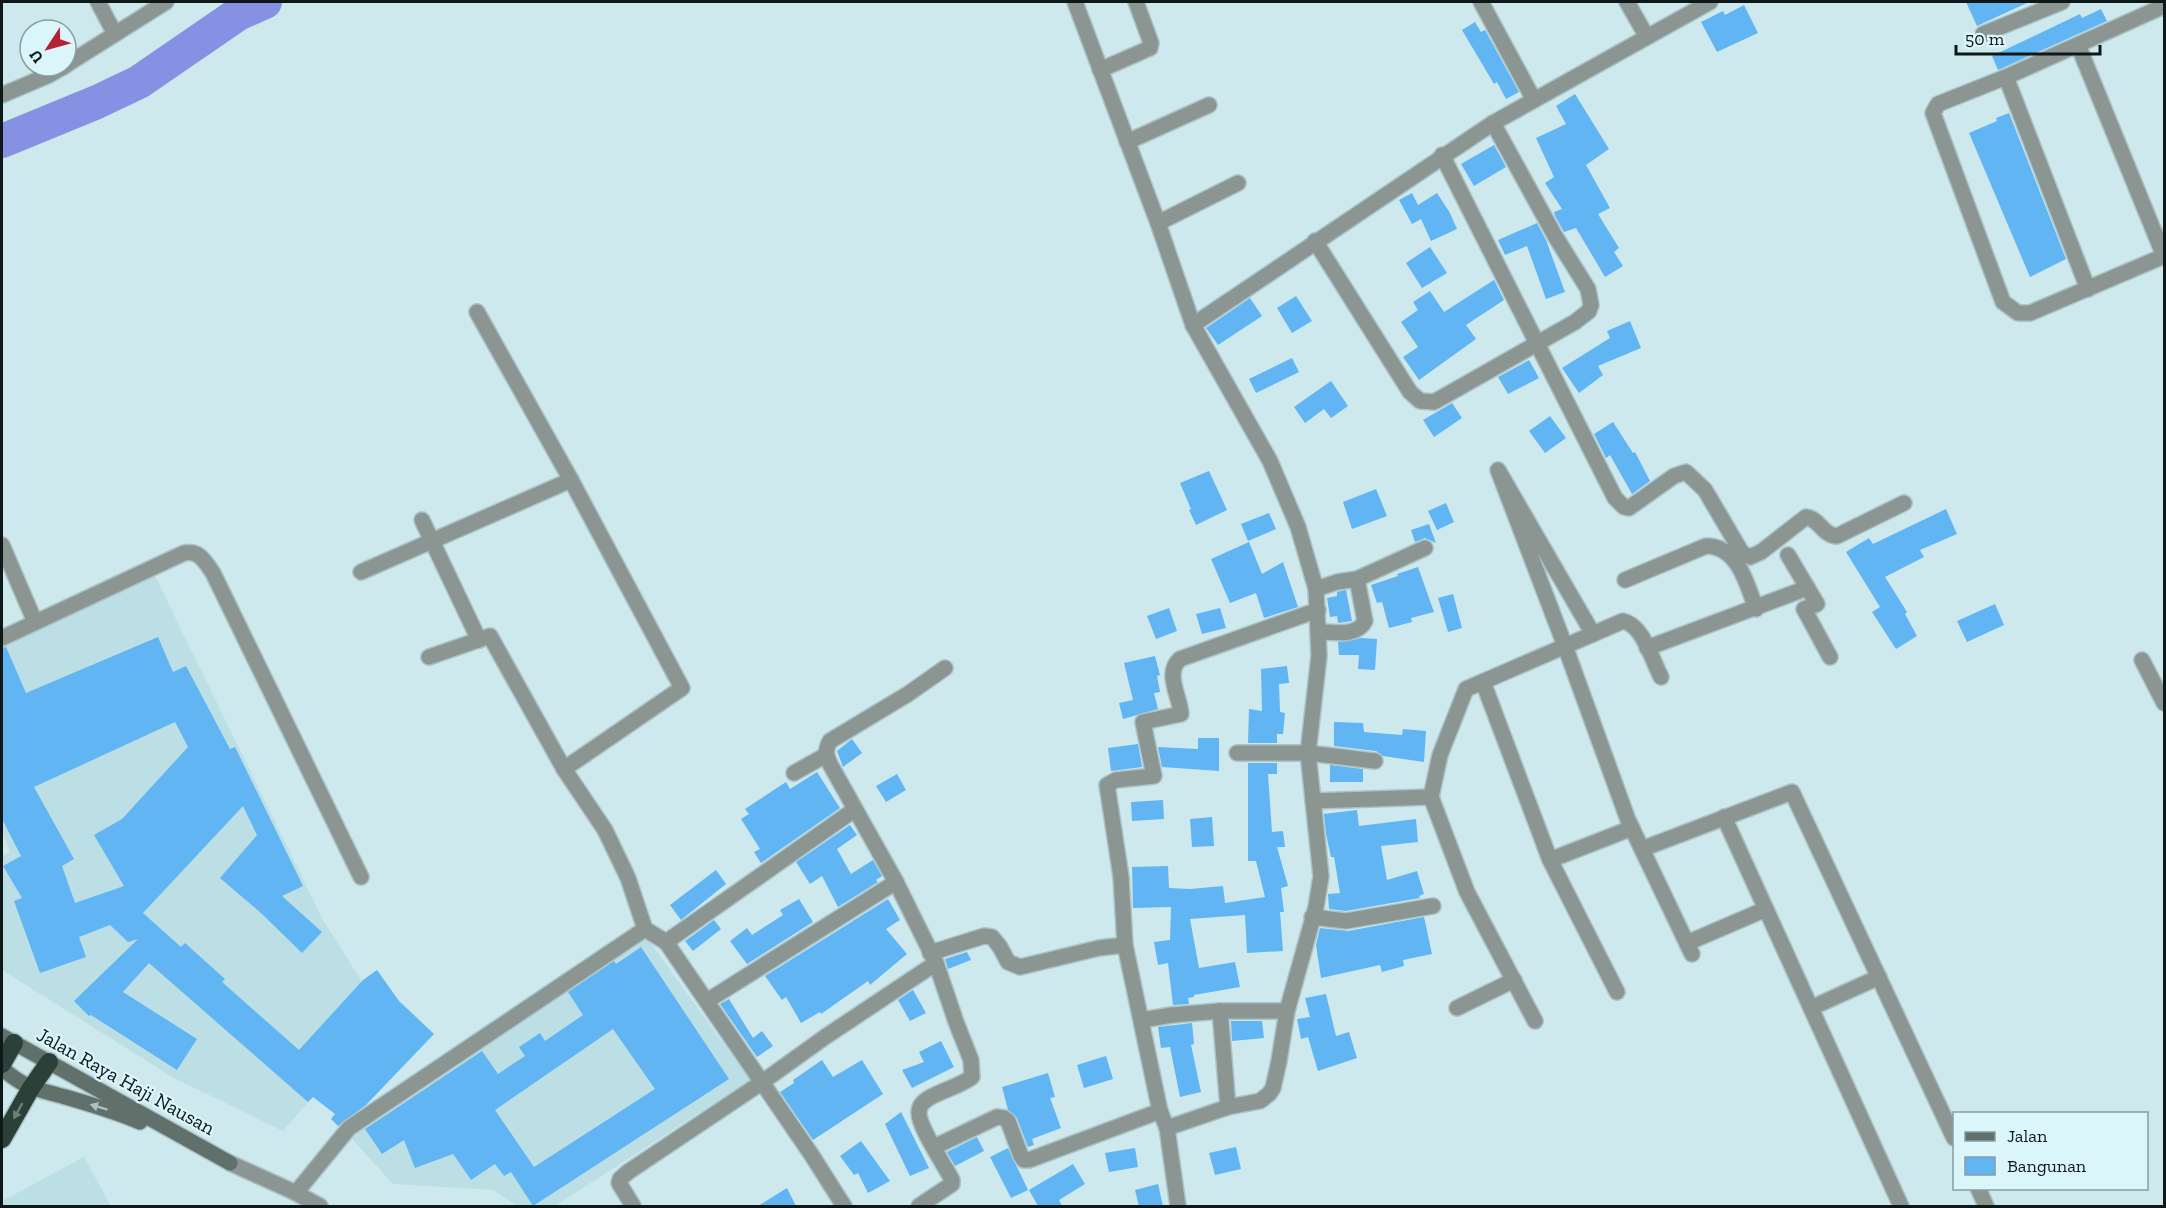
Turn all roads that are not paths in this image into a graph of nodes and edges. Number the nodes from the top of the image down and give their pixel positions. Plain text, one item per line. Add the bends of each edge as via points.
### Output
1 (98, 2) edge
2 (166, 2) edge
3 (1075, 2) edge
4 (1136, 2) edge
5 (1481, 2) edge
6 (1627, 2) edge
7 (1710, 2) edge
8 (2062, 2) edge
9 (2164, 9) edge
10 (115, 34) junction
11 (1983, 34) dead end
12 (1647, 37) junction
13 (2078, 45) junction
14 (78, 58) edge
15 (1100, 70) junction
16 (2006, 77) junction
17 (42, 78) edge
18 (2, 95) edge
19 (1534, 100) junction
20 (1209, 105) dead end
21 (1493, 123) junction
22 (1126, 142) junction
23 (1442, 155) junction
24 (1238, 183) dead end
25 (1158, 223) junction
26 (1315, 241) junction
27 (2088, 289) junction
28 (477, 312) dead end
29 (1193, 325) junction
30 (1538, 344) junction
31 (571, 480) junction
32 (1904, 503) dead end
33 (422, 520) dead end
34 (432, 541) junction
35 (2, 545) edge
36 (1425, 548) dead end
37 (1788, 555) dead end
38 (361, 572) dead end
39 (1357, 579) junction
40 (1624, 580) dead end
41 (1317, 589) junction
42 (1801, 591) junction
43 (1756, 609) junction
44 (1318, 610) junction
45 (35, 622) junction
46 (1319, 632) junction
47 (1593, 634) junction
48 (2, 638) edge
49 (479, 640) junction
50 (1565, 646) junction
51 (1647, 648) junction
52 (429, 657) dead end
53 (1830, 657) dead end
54 (2142, 660) dead end
55 (945, 668) dead end
56 (1660, 677) dead end
57 (1483, 682) junction
58 (2164, 704) edge
59 (1237, 753) dead end
60 (1308, 753) junction
61 (826, 755) junction
62 (1375, 761) dead end
63 (564, 769) junction
64 (794, 773) dead end
65 (1431, 797) junction
66 (1313, 801) junction
67 (854, 810) junction
68 (1724, 818) junction
69 (1632, 828) junction
70 (1642, 849) junction
71 (1550, 860) junction
72 (361, 877) dead end
73 (896, 882) junction
74 (1433, 906) dead end
75 (1766, 909) junction
76 (1312, 917) junction
77 (645, 930) junction
78 (666, 942) junction
79 (1125, 945) junction
80 (933, 958) junction
81 (1880, 977) junction
82 (1514, 980) junction
83 (1617, 992) dead end
84 (707, 1001) junction
85 (1457, 1008) dead end
86 (1811, 1008) junction
87 (1220, 1011) junction
88 (1287, 1011) junction
89 (1142, 1020) junction
90 (1535, 1021) dead end
91 (8, 1040) edge
92 (50, 1062) junction
93 (2, 1066) edge
94 (761, 1083) junction
95 (31, 1088) junction
96 (1228, 1107) junction
97 (1160, 1111) junction
98 (1167, 1128) junction
99 (1953, 1136) edge
100 (2, 1139) edge
101 (934, 1147) junction
102 (230, 1163) junction
103 (1979, 1190) edge
104 (296, 1191) junction
105 (320, 1206) edge
106 (633, 1206) edge
107 (844, 1206) edge
108 (919, 1206) edge
109 (1178, 1206) edge
110 (1901, 1206) edge
111 (1986, 1206) edge

1 - 10 street
2 - 10 street
3 - 15 street
4 - 15 street via 1150,48
5 - 19 street
6 - 12 street
7 - 12 street
8 - 11 street
9 - 13 street
10 - 14 street
12 - 19 street
13 - 16 street
13 - 27 street via 2164,256
15 - 22 street
16 - 27 street
16 - 27 street via 1938,104 1933,113 2003,302 2018,313 2030,313
17 - 18 street
19 - 21 street
20 - 22 street
21 - 23 street
21 - 30 street via 1590,297 1589,311
22 - 25 street
23 - 26 street
23 - 30 street
24 - 25 street
25 - 29 street
26 - 29 street
26 - 30 street via 1410,392 1420,401 1434,402
28 - 31 street
29 - 41 street via 1270,461 1298,528
30 - 32 street via 1615,498 1624,507 1629,508 1674,476 1686,472 1705,490 1742,553 1750,556 1806,518 1813,518 1830,536 1837,536
31 - 34 street
31 - 63 street via 682,688
33 - 34 street
34 - 38 street
34 - 49 street
35 - 45 street
36 - 39 street
37 - 42 street
39 - 41 street
39 - 46 street via 1365,621 1362,627 1353,632
40 - 43 street via 1706,546 1719,547 1739,567
41 - 44 street
42 - 43 street
42 - 53 street via 1804,609
43 - 51 street
44 - 46 street
44 - 79 street via 1175,664 1172,671 1181,714 1143,722 1154,776 1116,780 1107,785 1121,877
45 - 48 street
45 - 72 street via 184,553 203,558
46 - 60 street
47 - 50 street
47 - 50 street via 1498,470
47 - 51 street via 1629,622 1639,631
49 - 52 street
49 - 63 street via 490,636
50 - 57 street
50 - 69 street
51 - 56 street
54 - 58 street
55 - 61 street via 830,741
57 - 65 street via 1466,689 1440,755
57 - 71 street
59 - 60 street
60 - 62 street
60 - 66 street
61 - 64 street
61 - 67 street
63 - 77 street via 604,830 628,878
65 - 66 street
65 - 82 street via 1467,892
66 - 76 street via 1321,876
67 - 73 street
67 - 78 street
68 - 70 street
68 - 75 street
68 - 81 street via 1792,792
69 - 70 street
69 - 71 street
70 - 75 street via 1689,948
71 - 83 street
73 - 80 street
73 - 84 street
74 - 76 street via 1346,921
75 - 86 street
76 - 88 street
77 - 78 street
77 - 104 street via 349,1128
78 - 84 street
79 - 80 street via 1020,967 1008,962 992,937 984,936
79 - 89 street
80 - 94 street
80 - 101 street via 973,1069 967,1081 930,1097 920,1107 919,1115
81 - 86 street
81 - 99 street
82 - 85 street
82 - 90 street
84 - 94 street
86 - 110 street
87 - 88 street
87 - 89 street
87 - 96 street
88 - 96 street via 1273,1088 1260,1101
89 - 97 street
91 - 92 main road, Jalan Raya Haji Nausan
91 - 93 highway
92 - 95 highway
92 - 102 main road, Jalan Raya Haji Nausan
93 - 95 main road, Jalan Raya Haji Nausan via 16,1081
94 - 106 street via 623,1176 619,1183
94 - 107 street
95 -> 100 highway
102 -> 95 main road, Jalan Raya Haji Nausan via 114,1111
96 - 98 street
97 - 98 street
97 - 101 street via 1029,1160 1021,1155 1008,1121 998,1117
98 - 109 street
101 - 108 street via 952,1184
102 - 104 street, Jalan Raya Haji Nausan
103 - 111 street
104 - 105 street, Jalan Raya Haji Nausan

